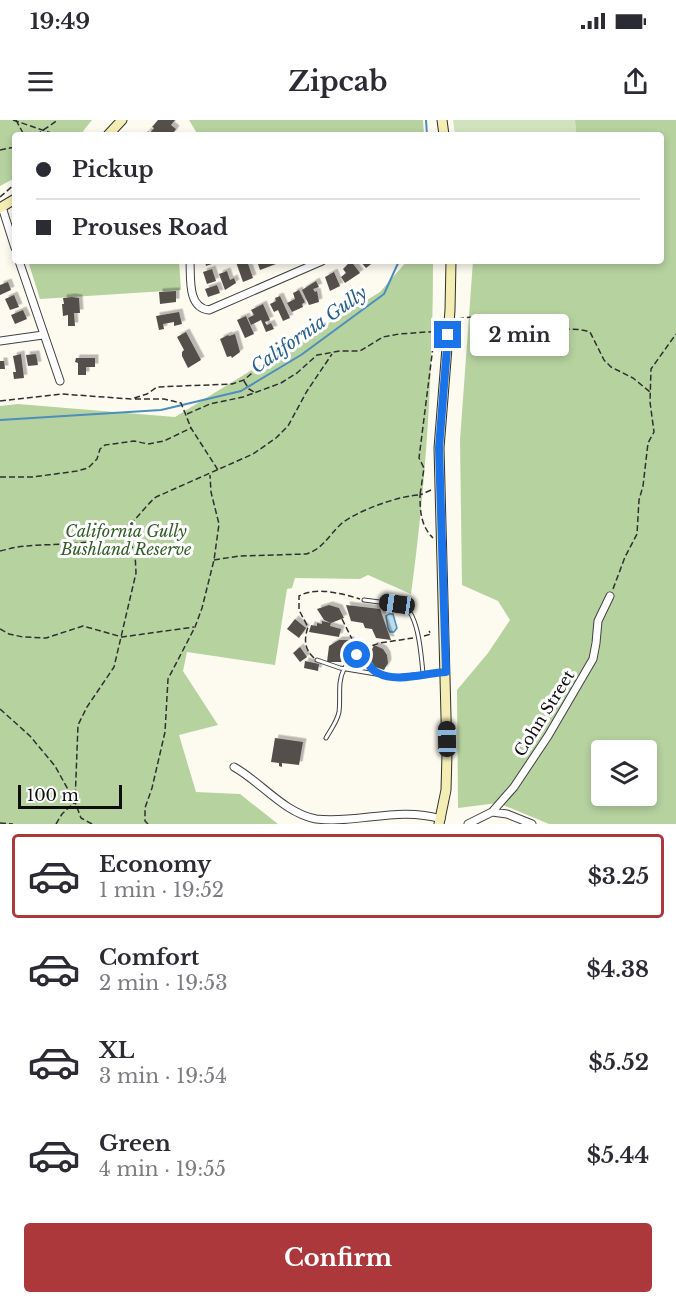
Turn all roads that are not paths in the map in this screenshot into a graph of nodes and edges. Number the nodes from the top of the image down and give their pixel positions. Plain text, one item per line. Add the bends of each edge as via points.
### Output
1 (0, 204) edge
2 (12, 239) edge
3 (20, 264) edge
4 (190, 264) edge
5 (315, 264) edge
6 (451, 264) edge
7 (43, 335) junction
8 (0, 341) edge
9 (60, 381) dead end
10 (610, 596) road end
11 (364, 600) road end
12 (317, 660) road end
13 (344, 669) junction
14 (446, 672) junction
15 (423, 674) junction
16 (380, 675) junction
17 (326, 738) dead end
18 (234, 766) dead end
19 (492, 812) junction
20 (440, 821) edge
21 (468, 824) edge
22 (532, 824) edge

1 - 2 street
3 - 7 street
4 - 5 street via 194,300 199,308 209,310
6 - 14 street via 439,423
7 - 8 street
7 - 9 street
10 - 19 street, Cohn Street via 598,621 593,659 548,736
11 - 15 lane via 405,606 418,637
12 - 13 lane
13 - 16 lane
13 - 16 lane via 351,657 359,655
13 - 17 lane via 338,688 339,712
14 - 15 lane
14 - 20 street via 447,773
15 - 16 lane
18 - 20 street via 293,809 316,819 416,813
19 - 21 street, Cohn Street
19 - 22 street

